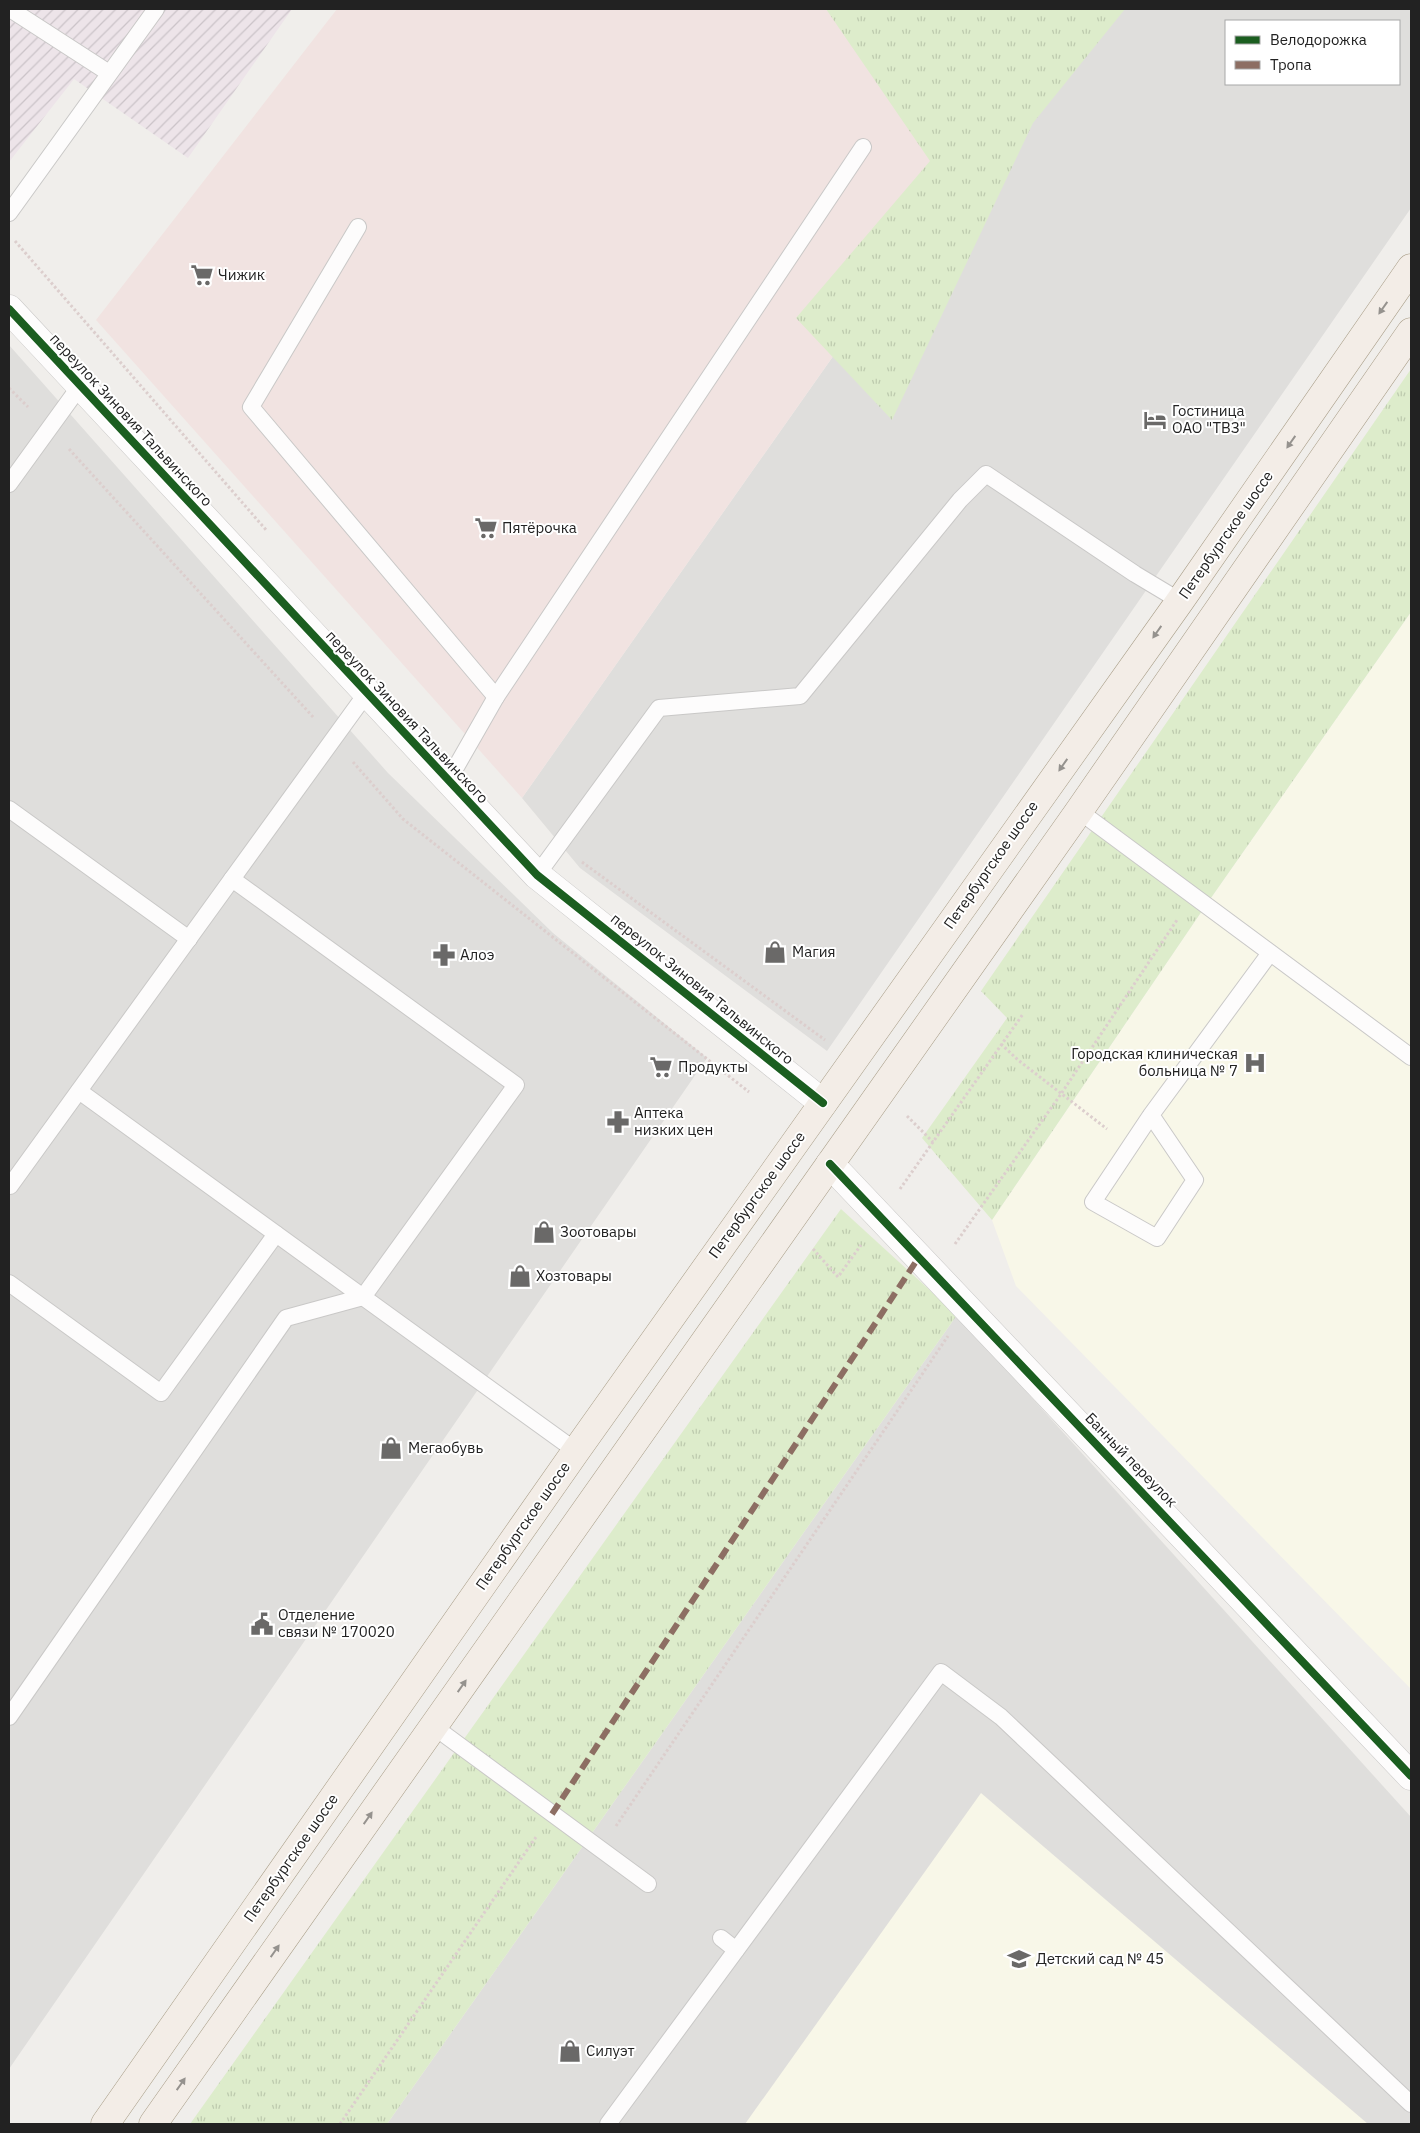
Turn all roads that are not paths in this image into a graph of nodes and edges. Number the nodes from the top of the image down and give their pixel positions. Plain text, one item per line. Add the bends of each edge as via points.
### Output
1 (10, 9) edge
2 (156, 9) edge
3 (109, 74) junction
4 (863, 147) dead end
5 (9, 213) edge
6 (358, 227) dead end
7 (1411, 268) edge
8 (9, 309) edge
9 (1411, 332) edge
10 (80, 386) junction
11 (9, 484) edge
12 (1180, 601) junction
13 (366, 694) junction
14 (496, 697) junction
15 (448, 781) junction
16 (1046, 788) junction
17 (9, 809) edge
18 (1079, 811) junction
19 (537, 875) junction
20 (232, 880) junction
21 (189, 939) junction
22 (1270, 953) junction
23 (1411, 1057) edge
24 (79, 1091) junction
25 (822, 1104) junction
26 (1151, 1114) junction
27 (830, 1164) junction
28 (9, 1186) edge
29 (276, 1234) junction
30 (9, 1283) edge
31 (363, 1297) junction
32 (576, 1451) junction
33 (9, 1717) edge
34 (433, 1726) junction
35 (1411, 1776) edge
36 (648, 1884) dead end
37 (721, 1938) dead end
38 (736, 1950) junction
39 (1411, 2104) edge
40 (104, 2124) edge
41 (153, 2124) edge
42 (608, 2124) edge

1 - 3 lane
2 - 3 lane
3 - 5 lane
4 - 14 lane
6 - 14 lane via 251,407
7 -> 12 main road, Петербургское шоссе
8 - 10 street, переулок Зиновия Тальвинского
9 - 18 main road
10 - 11 lane
10 - 13 street, переулок Зиновия Тальвинского
12 -> 16 main road, Петербургское шоссе
12 - 19 lane via 986,474 960,500 800,696 659,708
13 - 15 street, переулок Зиновия Тальвинского
13 - 20 lane
14 - 15 lane
15 - 19 street, переулок Зиновия Тальвинского
16 - 18 main road
16 - 25 main road, Петербургское шоссе
17 - 21 lane
18 - 22 lane
18 - 27 main road
19 - 25 street, переулок Зиновия Тальвинского
20 - 21 lane
20 - 31 lane via 516,1085
21 - 24 lane
22 - 23 lane
22 - 26 lane
24 - 28 lane
24 - 29 lane
25 - 27 main road
25 - 32 main road, Петербургское шоссе
26 - 26 lane via 1093,1202 1157,1238 1195,1180
34 -> 27 main road
27 - 35 street, Банный переулок
29 - 30 lane via 160,1393
29 - 31 lane
31 - 32 lane
31 - 33 lane via 286,1318
32 - 40 main road, Петербургское шоссе
34 - 36 lane
41 -> 34 main road
37 - 38 lane
38 - 39 lane via 941,1672 1001,1717
38 - 42 lane

